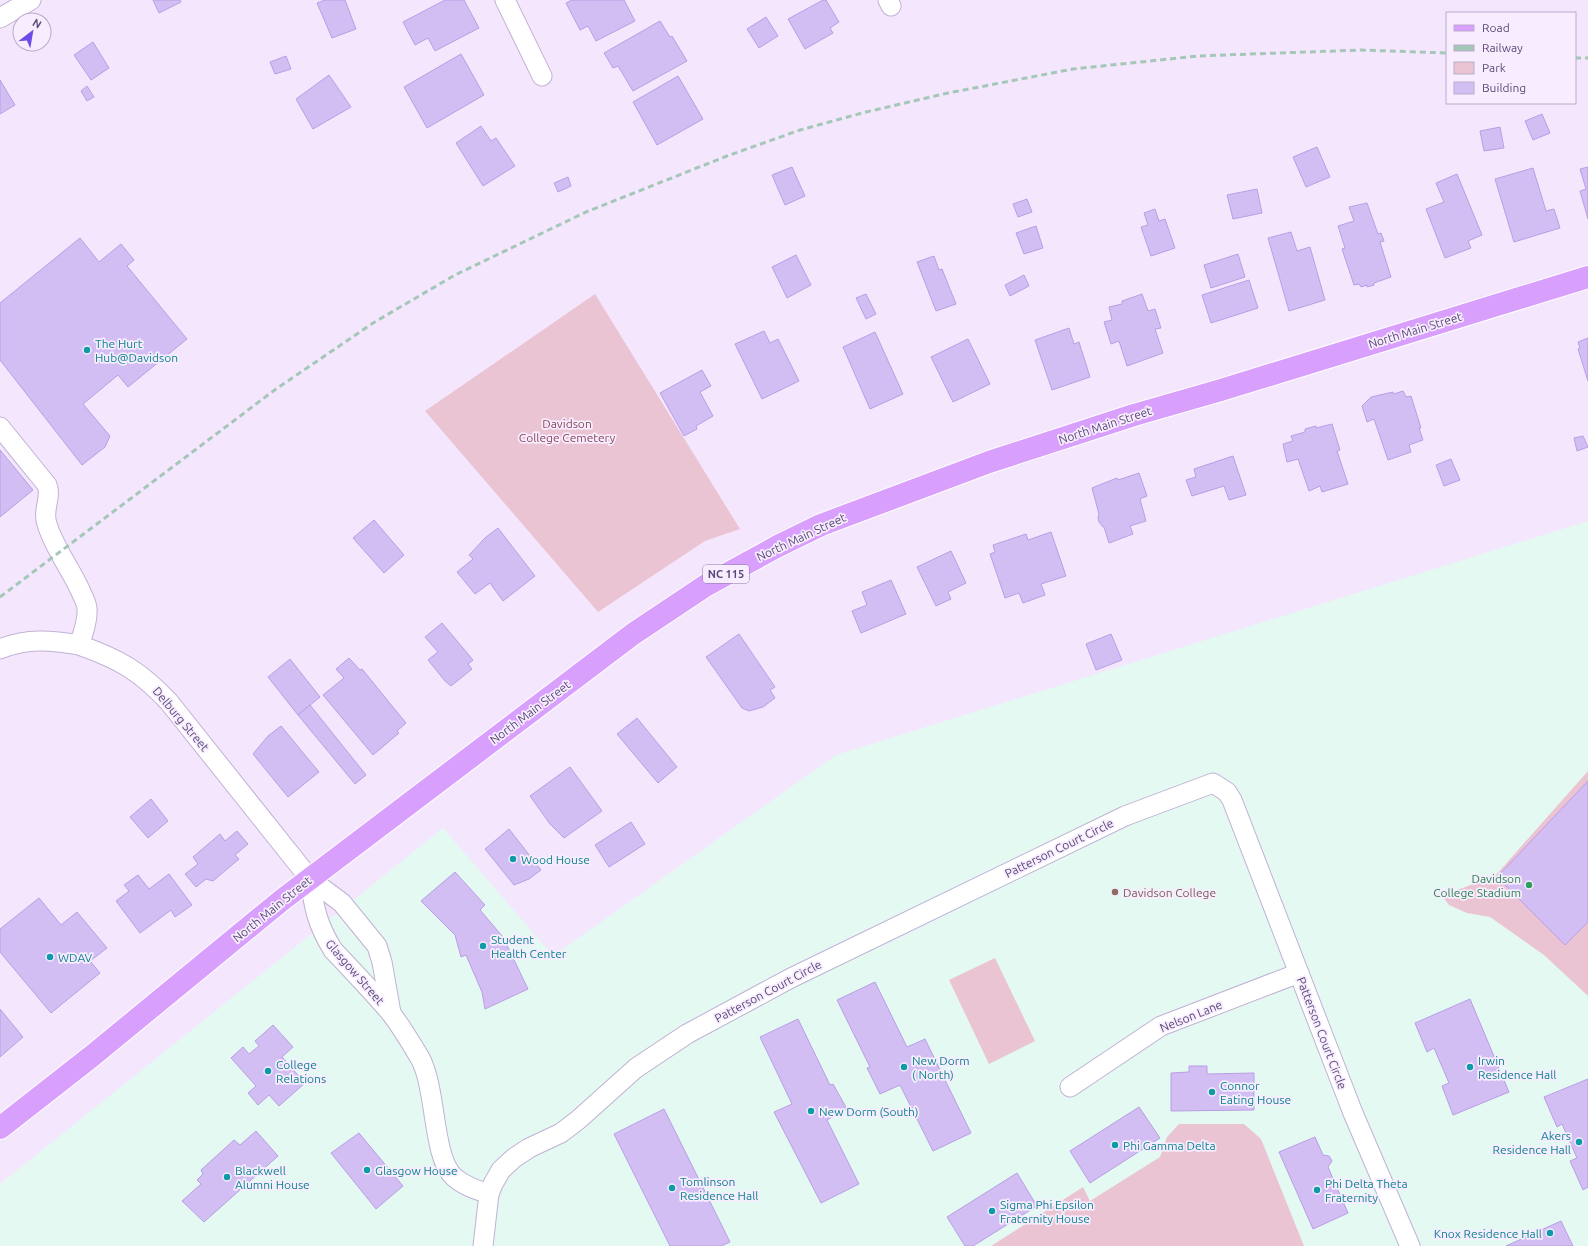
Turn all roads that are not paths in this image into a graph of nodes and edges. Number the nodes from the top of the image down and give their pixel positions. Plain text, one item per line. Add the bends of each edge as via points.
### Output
1 (32, 0) edge
2 (505, 0) edge
3 (0, 18) edge
4 (542, 76) dead end
5 (1588, 277) edge
6 (0, 427) edge
7 (79, 644) junction
8 (0, 649) edge
9 (310, 879) junction
10 (1299, 973) junction
11 (391, 1013) junction
12 (1070, 1087) dead end
13 (0, 1128) edge
14 (489, 1194) junction
15 (484, 1246) edge
16 (1410, 1246) edge

1 - 3 street
2 - 4 street
5 - 9 main road, North Main Street / NC 115 via 1011,455 828,523 785,542 705,586 633,634
6 - 7 street via 47,485 49,491 45,510 46,523 78,585 87,609
7 - 8 street, Delburg Street via 36,640 11,644
7 - 9 street, Delburg Street via 122,662 156,688
9 - 11 street, Glasgow Street via 315,914 325,938
9 - 11 street, Glasgow Street via 342,903 377,946
9 - 13 main road, North Main Street / NC 115
10 - 12 street, Nelson Lane via 1161,1026
10 - 14 street, Patterson Court Circle via 1232,800 1227,792 1213,783 1125,816 791,978 687,1034 636,1068 561,1133 514,1158 501,1170
10 - 16 street, Patterson Court Circle via 1353,1114
11 - 14 street, Glasgow Street via 426,1072 445,1164 454,1177 467,1186
14 - 15 street

